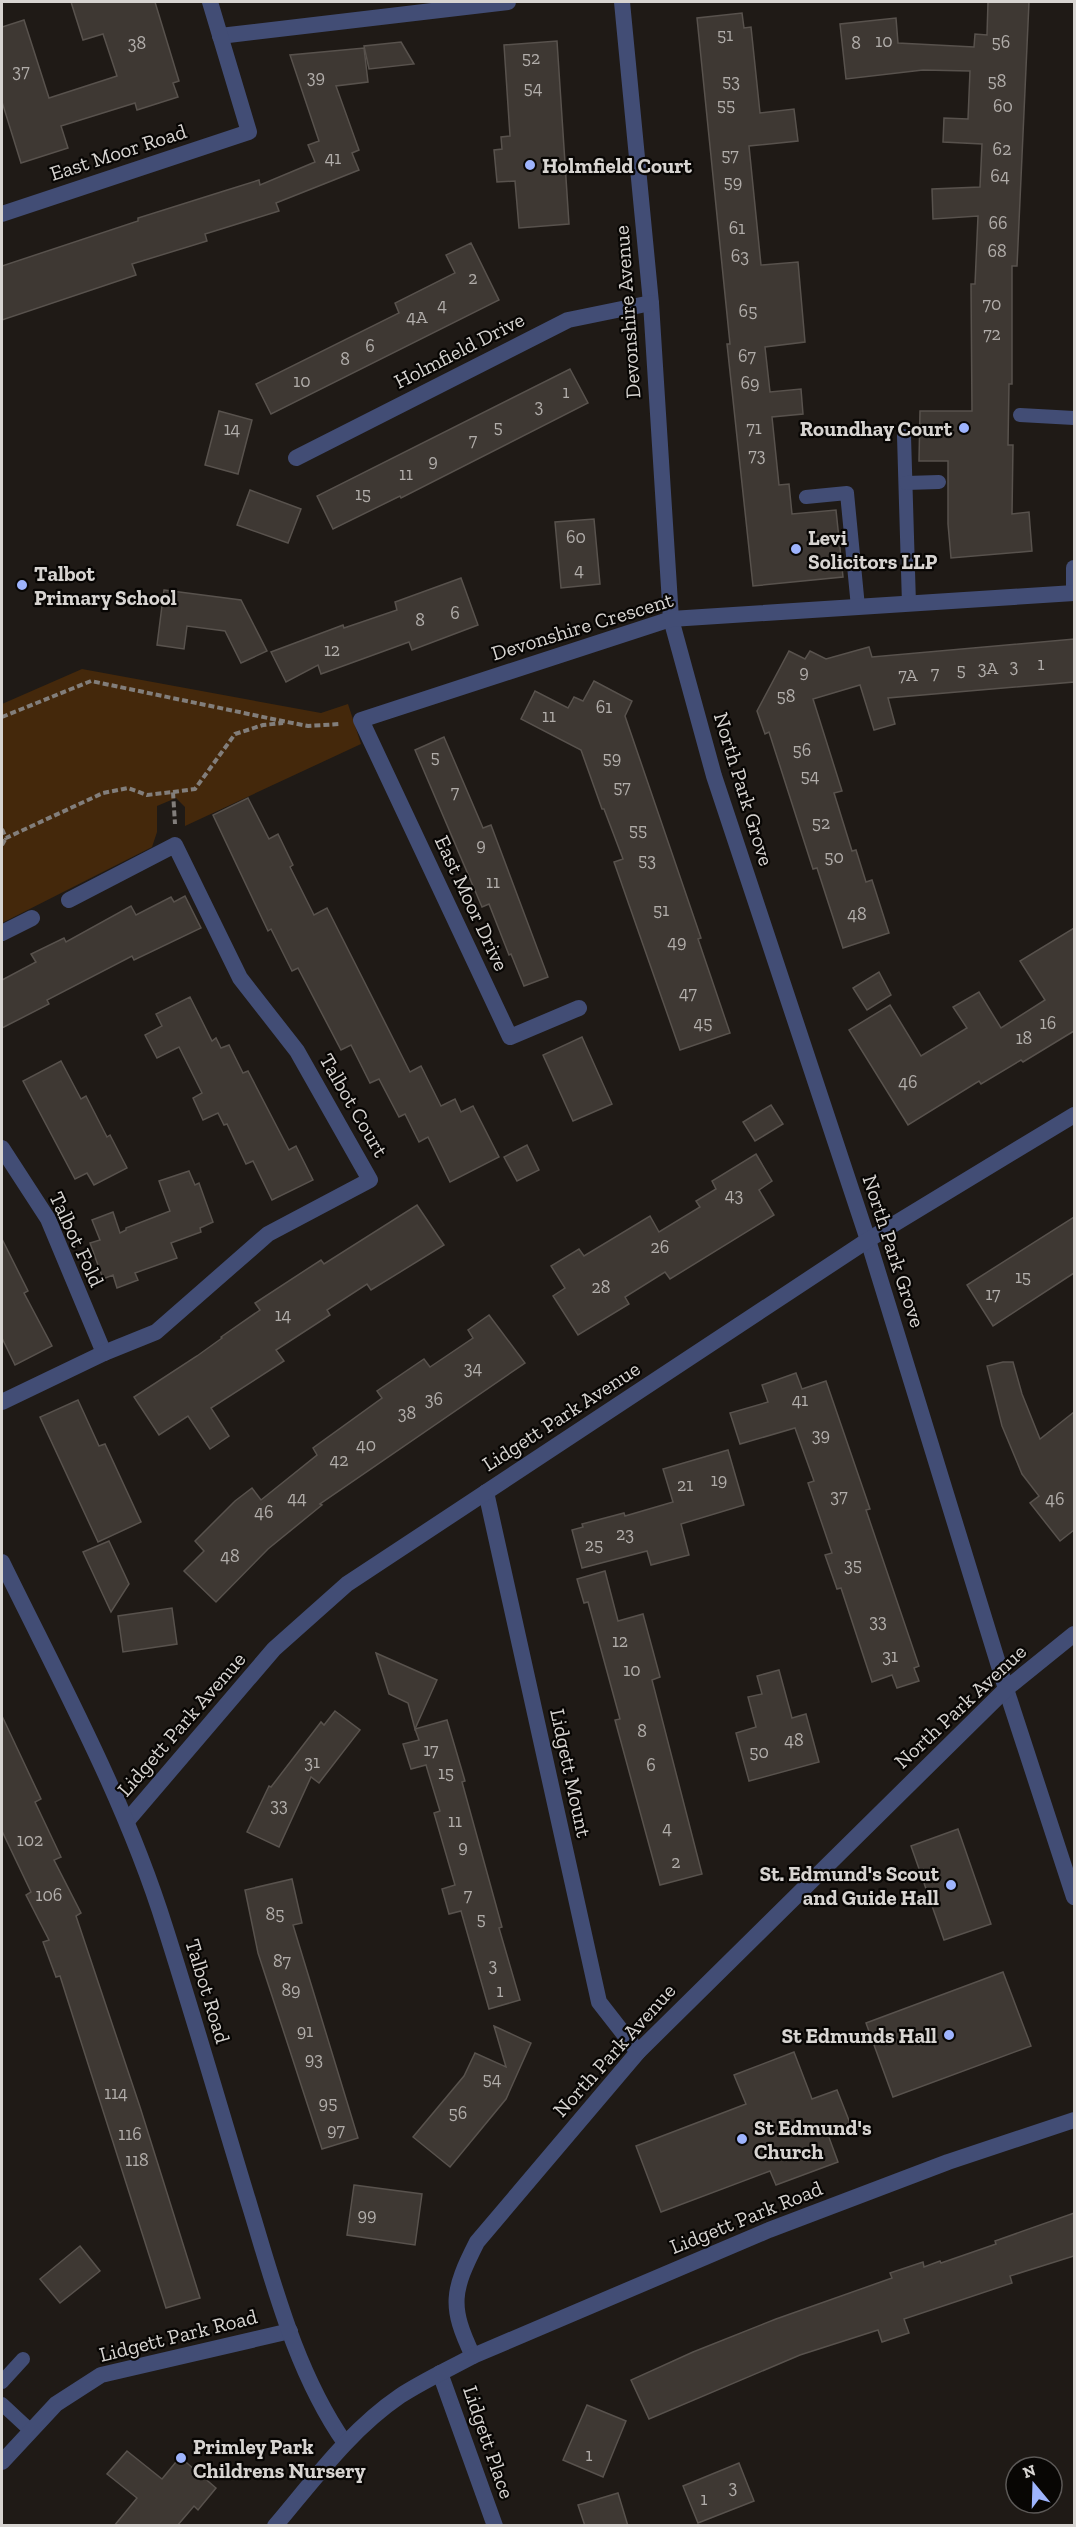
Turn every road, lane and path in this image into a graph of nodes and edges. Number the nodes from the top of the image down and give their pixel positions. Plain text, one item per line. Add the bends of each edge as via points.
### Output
1 (210, 2) edge
2 (508, 2) edge
3 (622, 2) edge
4 (220, 36) junction
5 (2, 214) edge
6 (651, 303) junction
7 (1020, 415) dead end
8 (1074, 418) edge
9 (904, 436) dead end
10 (296, 458) dead end
11 (939, 482) dead end
12 (906, 483) junction
13 (806, 496) dead end
14 (1074, 568) edge
15 (1074, 593) edge
16 (909, 604) junction
17 (858, 607) junction
18 (671, 619) junction
19 (2, 717) edge
20 (361, 720) junction
21 (287, 722) junction
22 (173, 792) junction
23 (2, 829) edge
24 (6, 838) junction
25 (2, 844) edge
26 (175, 845) junction
27 (69, 900) dead end
28 (32, 918) dead end
29 (2, 933) edge
30 (579, 1008) dead end
31 (1074, 1115) edge
32 (2, 1149) edge
33 (868, 1240) junction
34 (104, 1353) junction
35 (2, 1402) edge
36 (486, 1492) junction
37 (2, 1562) edge
38 (1074, 1634) edge
39 (1006, 1689) junction
40 (127, 1821) junction
41 (1074, 1897) edge
42 (638, 2052) junction
43 (1074, 2120) edge
44 (290, 2331) junction
45 (473, 2356) junction
46 (24, 2359) dead end
47 (440, 2373) junction
48 (2, 2382) edge
49 (2, 2404) edge
50 (31, 2431) junction
51 (345, 2443) junction
52 (2, 2462) edge
53 (275, 2526) edge
54 (495, 2526) edge

1 - 4 street
2 - 4 street
3 - 6 street, Devonshire Avenue
4 - 5 street, East Moor Road via 249,132
6 - 10 street, Holmfield Drive via 568,320
6 - 18 street, Devonshire Avenue
7 - 8 lane
9 - 12 lane
11 - 12 lane
12 - 16 lane
13 - 17 lane via 847,493
14 - 15 street
15 - 16 street, Devonshire Crescent
16 - 17 street, Devonshire Crescent
17 - 18 street, Devonshire Crescent
18 - 20 street, Devonshire Crescent
18 - 33 street, North Park Grove via 714,776
19 - 21 path via 92,681
20 - 21 path via 331,726
20 - 30 street, East Moor Drive via 510,1037
21 - 22 path via 235,734 195,789
22 - 24 path via 147,795 128,788 103,792
22 - 26 path
23 - 24 path
24 - 25 path
26 - 27 street
26 - 34 street, Talbot Court via 240,978 297,1051 370,1180 268,1234 156,1332
28 - 29 street
31 - 33 street, Lidgett Park Avenue
32 - 34 street, Talbot Fold via 48,1219
33 - 36 street, Lidgett Park Avenue
33 - 39 street, North Park Grove
34 - 35 street, Talbot Court
36 - 40 street, Lidgett Park Avenue via 347,1584 274,1649
36 - 42 street, Lidgett Mount via 599,2002
37 - 40 street, Talbot Road
38 - 39 street, North Park Avenue
39 - 41 street, North Park Grove
39 - 42 street, North Park Avenue
40 - 44 street, Talbot Road via 165,1924
42 - 45 street, North Park Avenue via 477,2242 457,2293 457,2317
43 - 45 street, Lidgett Park Road via 769,2230
44 - 50 street, Lidgett Park Road via 101,2375 56,2404
44 - 51 street, Talbot Road via 320,2403
45 - 47 street
46 - 48 lane
47 - 51 street via 399,2397
47 - 54 street, Lidgett Place
49 - 50 lane
50 - 52 street, Lidgett Park Road
51 - 53 street

